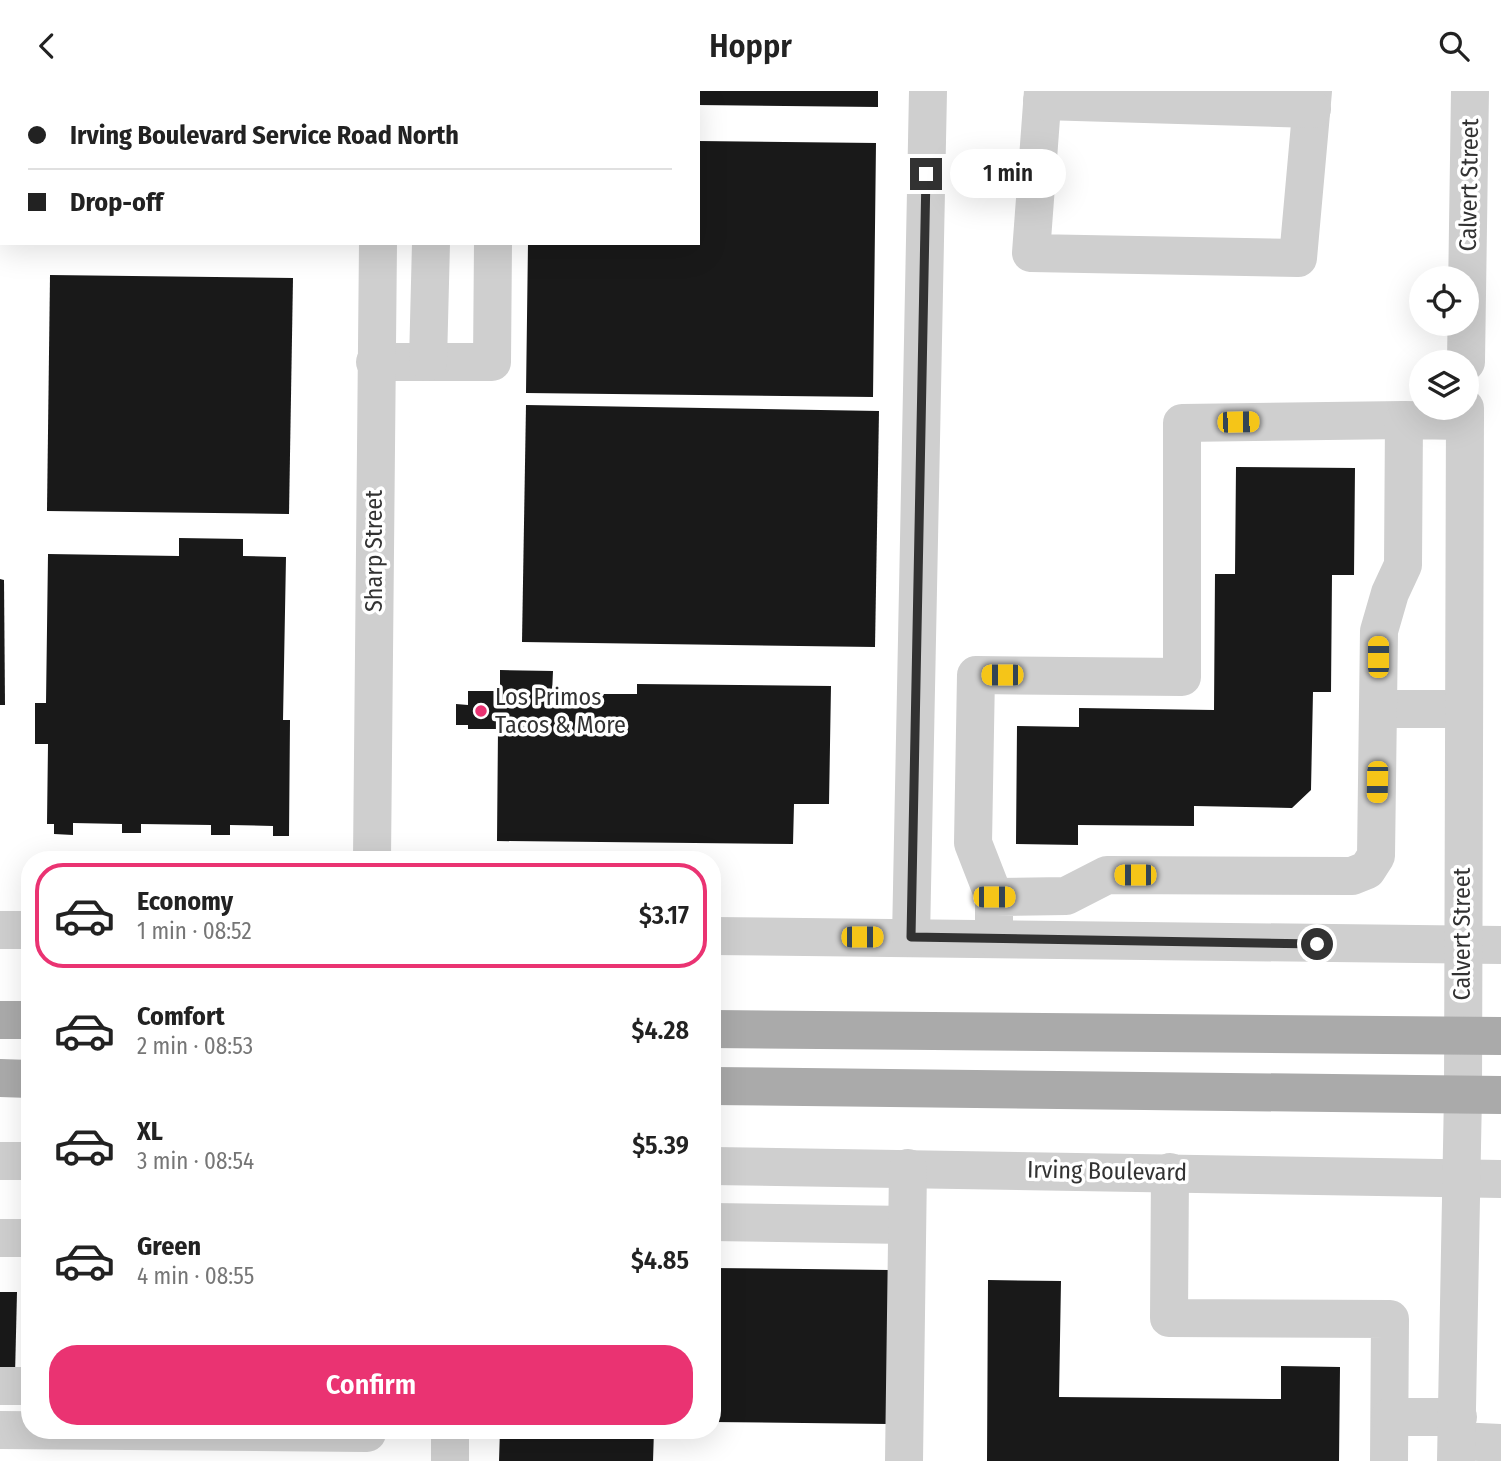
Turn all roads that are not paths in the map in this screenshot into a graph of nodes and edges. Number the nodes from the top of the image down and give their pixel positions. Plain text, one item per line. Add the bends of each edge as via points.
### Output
1 (928, 91) edge
2 (1470, 91) edge
3 (1042, 96) edge
4 (1312, 100) edge
5 (377, 245) edge
6 (431, 245) edge
7 (493, 245) edge
8 (1466, 350) edge
9 (374, 362) junction
10 (428, 362) junction
11 (1404, 420) junction
12 (1409, 420) edge
13 (1465, 420) edge
14 (1378, 709) junction
15 (1463, 709) junction
16 (372, 851) edge
17 (994, 897) junction
18 (0, 930) edge
19 (21, 930) edge
20 (721, 936) edge
21 (911, 937) junction
22 (994, 938) junction
23 (1462, 945) junction
24 (1501, 945) edge
25 (0, 1020) edge
26 (21, 1020) edge
27 (721, 1029) edge
28 (1462, 1036) junction
29 (1501, 1036) edge
30 (0, 1078) edge
31 (21, 1079) edge
32 (721, 1086) edge
33 (1463, 1094) junction
34 (1501, 1095) edge
35 (0, 1161) edge
36 (21, 1161) edge
37 (721, 1166) edge
38 (908, 1168) junction
39 (1170, 1172) junction
40 (1461, 1177) junction
41 (1501, 1179) edge
42 (721, 1222) edge
43 (906, 1225) junction
44 (0, 1238) edge
45 (21, 1238) edge
46 (0, 1386) edge
47 (21, 1386) edge
48 (1390, 1417) junction
49 (0, 1430) edge
50 (21, 1431) edge
51 (160, 1439) edge
52 (450, 1439) edge
53 (1457, 1440) edge
54 (367, 1441) edge
55 (1501, 1443) edge
56 (302, 1447) edge
57 (450, 1461) edge
58 (904, 1461) edge
59 (1389, 1461) edge

1 - 21 street
2 - 8 street, Calvert Street
3 - 4 street
3 - 4 street via 1031,253 1298,258
5 - 9 street, Sharp Street
6 - 10 street
7 - 10 street via 492,362
9 - 10 street
9 - 16 street, Sharp Street
11 - 12 street
11 - 14 street via 1403,565 1379,631
11 - 17 street via 1182,423 1182,677 976,675 973,842
13 - 15 street, Calvert Street
14 - 15 street
14 - 17 street via 1376,856 1367,870 1352,876 1107,875 1066,896
15 - 23 street, Calvert Street
17 - 22 street
18 - 19 street
20 - 21 street
21 - 22 street
22 - 23 street
23 - 24 street
23 - 28 street, Calvert Street
25 - 26 main road
27 - 28 main road
28 - 29 main road
28 - 33 street, Calvert Street
30 - 31 main road
32 - 33 main road
33 - 34 main road
33 - 40 street, Calvert Street
35 - 36 street
37 - 38 street, Irving Boulevard
38 - 39 street, Irving Boulevard
38 - 43 street
39 - 40 street, Irving Boulevard
39 - 48 street via 1168,1318 1390,1319
40 - 41 street, Irving Boulevard
40 - 53 street, Calvert Street
42 - 43 street
43 - 58 street
44 - 45 street
46 - 47 street
48 - 53 street
48 - 59 street
49 - 50 street
51 - 56 street
52 - 57 street
53 - 55 street
54 - 56 street

